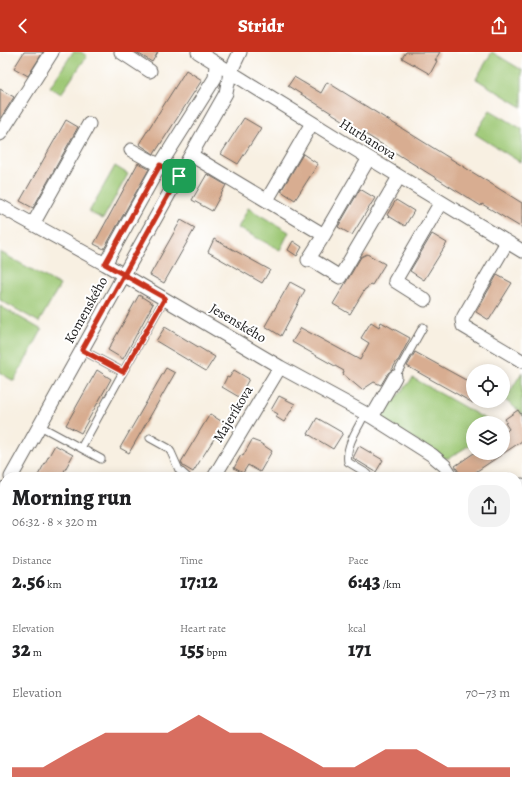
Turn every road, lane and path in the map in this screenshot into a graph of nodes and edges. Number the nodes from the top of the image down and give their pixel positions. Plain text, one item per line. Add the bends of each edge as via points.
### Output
1 (52, 52) edge
2 (121, 52) edge
3 (198, 52) edge
4 (240, 52) edge
5 (216, 64) junction
6 (150, 72) dead end
7 (230, 73) junction
8 (312, 123) junction
9 (89, 124) dead end
10 (0, 134) edge
11 (131, 150) dead end
12 (191, 155) junction
13 (368, 158) junction
14 (160, 165) junction
15 (179, 176) junction
16 (399, 177) junction
17 (266, 200) junction
18 (441, 202) junction
19 (0, 206) edge
20 (33, 224) junction
21 (324, 235) junction
22 (507, 242) junction
23 (522, 251) edge
24 (105, 264) junction
25 (124, 275) junction
26 (165, 298) junction
27 (425, 300) dead end
28 (423, 327) dead end
29 (82, 350) junction
30 (522, 361) edge
31 (280, 367) junction
32 (123, 372) junction
33 (395, 377) joint
34 (368, 416) junction
35 (40, 426) junction
36 (150, 438) dead end
37 (81, 448) junction
38 (101, 459) dead end
39 (15, 472) edge
40 (181, 472) edge
41 (217, 472) edge
42 (365, 472) edge
43 (449, 472) edge

1 - 10 street
2 - 6 street
3 - 5 street, Hurbanova
4 - 7 street, Komenského
5 - 7 street, Hurbanova
5 - 14 street via 215,78
7 - 8 street, Hurbanova
7 - 12 street, Komenského via 226,93
8 - 13 street, Hurbanova
8 - 17 street
9 - 20 street
11 - 14 street
12 - 15 street, Komenského
12 - 17 street
13 - 16 street, Hurbanova
13 - 21 street
14 - 15 street
14 - 24 street
15 - 25 street, Komenského
16 - 18 street, Hurbanova
16 - 21 street via 340,277 311,261
17 - 21 street
18 - 22 street, Hurbanova
18 - 27 street via 395,281
19 - 20 street, Jesenského
20 - 24 street, Jesenského
22 - 23 street, Hurbanova
22 - 30 street via 462,323
24 - 25 street, Jesenského
25 - 26 street, Jesenského
25 - 29 street, Komenského
26 - 31 street, Jesenského
26 - 32 lane
28 - 33 lane
29 - 32 lane
29 - 35 street, Komenského
31 - 34 street, Jesenského
31 - 41 street, Majeríkova
32 - 37 lane
33 - 34 street
34 - 42 lane via 349,446 347,456 348,462
34 - 43 street, Jesenského via 432,455
35 - 37 lane
35 - 39 street, Komenského
36 - 40 lane via 168,448
37 - 38 lane

